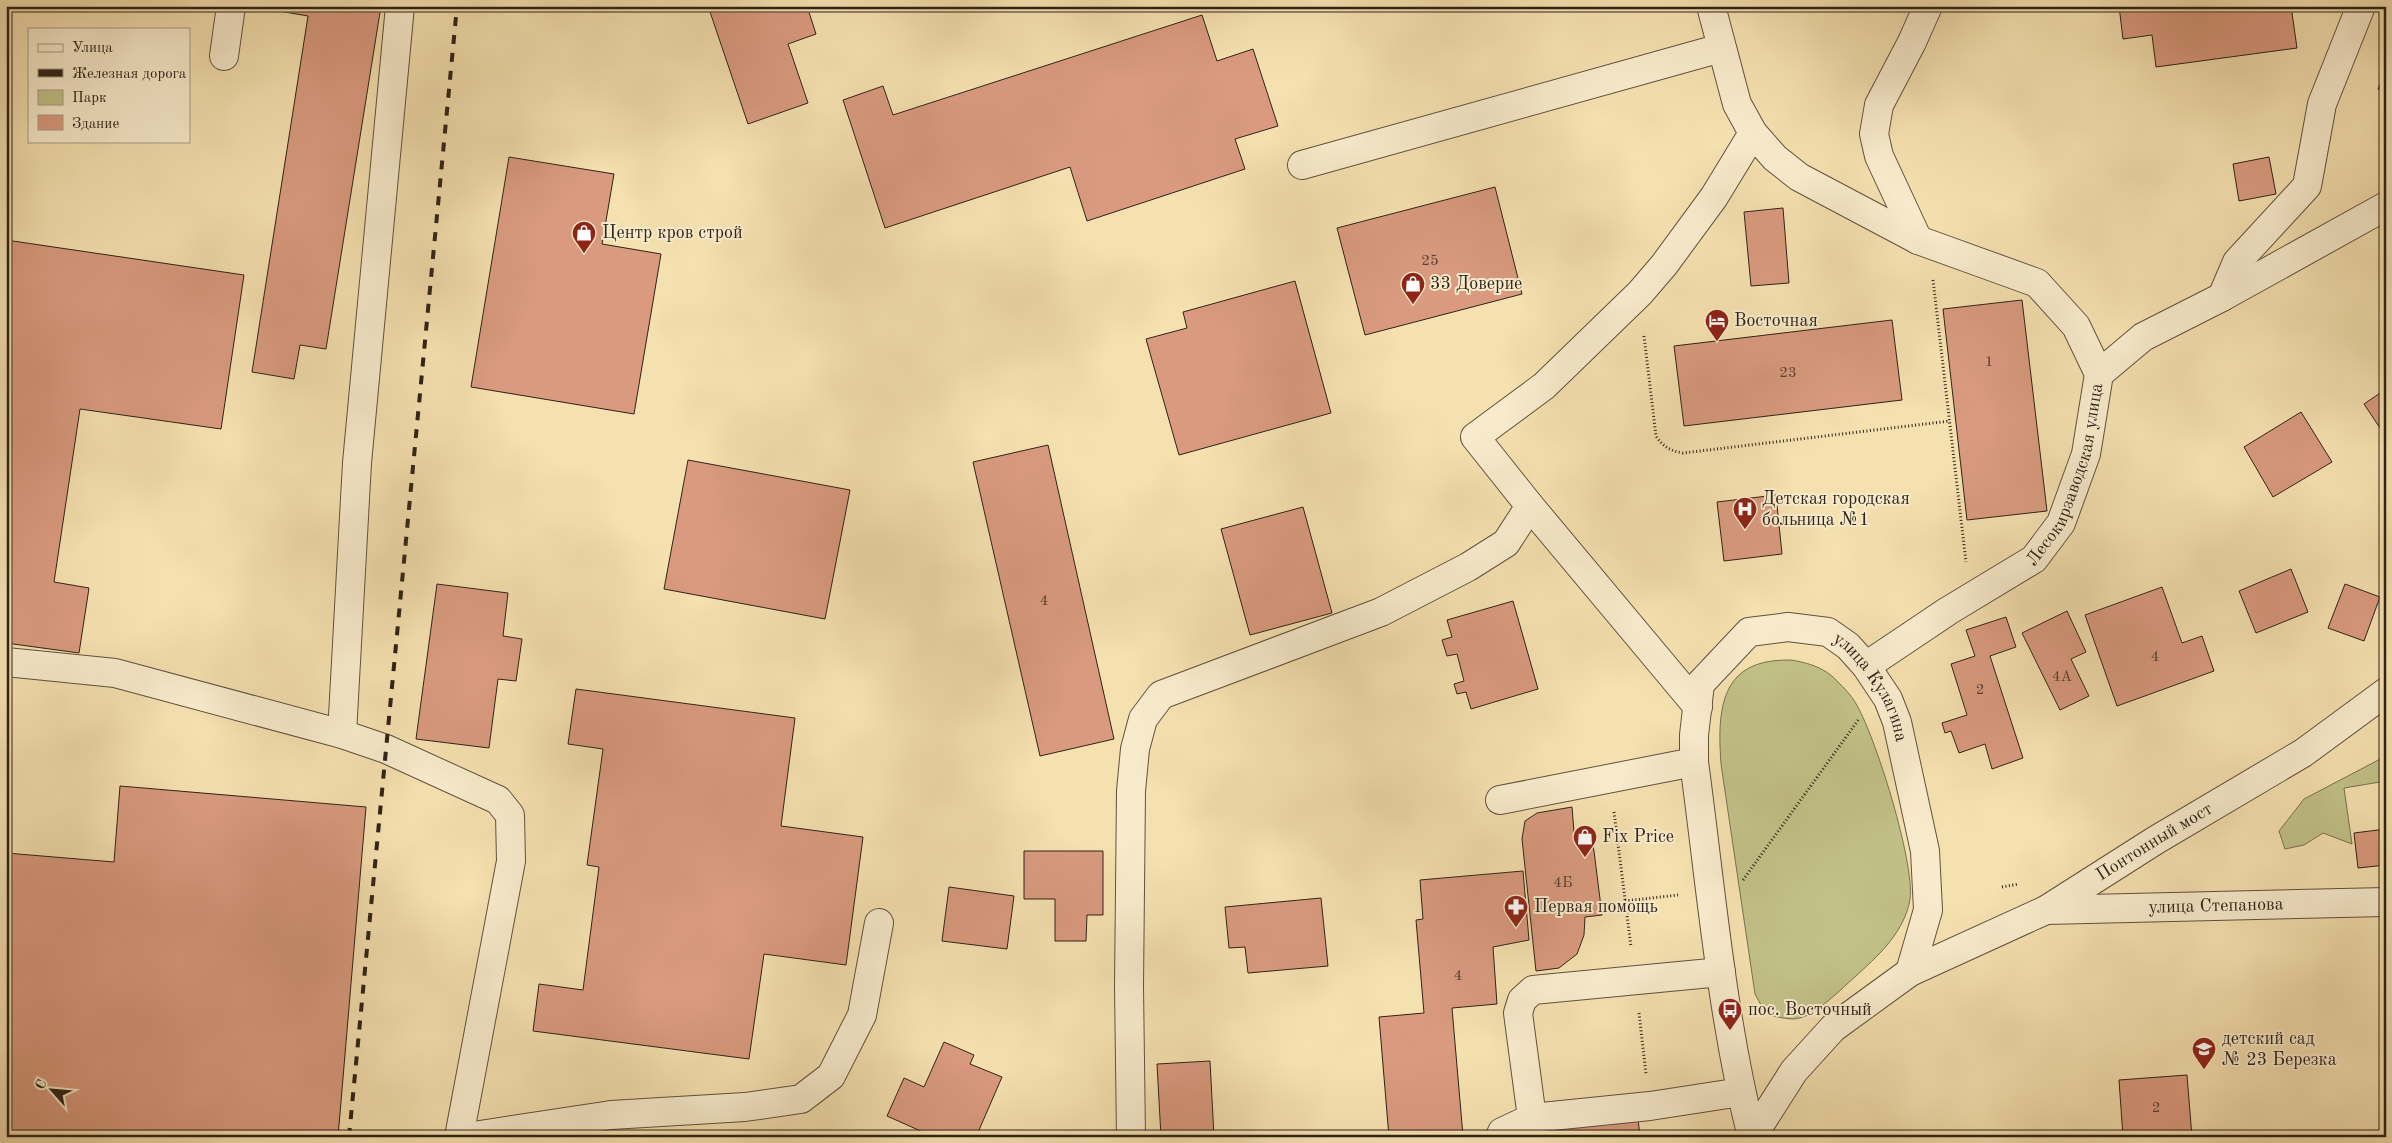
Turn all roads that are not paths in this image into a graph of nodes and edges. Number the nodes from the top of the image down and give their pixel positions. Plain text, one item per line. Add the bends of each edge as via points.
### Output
1 (231, 6) edge
2 (400, 6) edge
3 (1711, 6) edge
4 (1928, 6) edge
5 (2361, 6) edge
6 (1721, 48) junction
7 (224, 56) dead end
8 (1753, 133) junction
9 (1302, 165) dead end
10 (2386, 206) edge
11 (1923, 242) junction
12 (2222, 297) junction
13 (2099, 374) junction
14 (1530, 506) junction
15 (6, 662) edge
16 (1866, 666) junction
17 (2386, 692) edge
18 (1698, 707) junction
19 (342, 734) junction
20 (1694, 762) junction
21 (1500, 800) dead end
22 (2386, 902) edge
23 (2046, 910) junction
24 (879, 923) dead end
25 (1721, 972) junction
26 (1910, 972) junction
27 (1741, 1092) junction
28 (1532, 1118) junction
29 (459, 1137) edge
30 (467, 1137) edge
31 (1131, 1137) edge
32 (1500, 1137) edge
33 (1752, 1137) edge

1 - 7 street
2 - 19 street via 357,463
3 - 6 street
4 - 11 street via 1879,105 1874,134 1879,156
5 - 12 street via 2322,104 2307,186 2238,262
6 - 8 street via 1737,104
6 - 9 street
8 - 11 street via 1775,158 1799,177
8 - 14 street via 1714,197 1640,293 1544,386 1475,437
10 - 12 street, Лесокирзаводская улица
11 - 13 street via 2037,283 2076,326
12 - 13 street, Лесокирзаводская улица via 2143,337
13 - 16 street, Лесокирзаводская улица via 2086,454 2061,523 2034,559
14 - 18 street
14 - 31 street via 1506,543 1468,568 1381,612 1160,695 1143,719 1135,750 1131,791
15 - 19 street via 116,674
16 - 18 street, улица Кулагина via 1848,646 1828,632 1788,627 1748,632 1700,684
16 - 26 street, улица Кулагина via 1888,699 1897,722 1925,851 1928,910
17 - 23 street, Понтонный мост via 2303,753
18 - 20 street, улица Кулагина
19 - 29 street via 386,749 482,792 498,800 510,815 511,861
20 - 21 street
20 - 25 street, улица Кулагина
22 - 23 street, улица Степанова
23 - 26 street, Понтонный мост
24 - 30 street via 862,1015 831,1076 801,1099 744,1107 612,1115
25 - 27 street, улица Кулагина
25 - 28 street via 1533,990 1522,1000 1518,1013
26 - 33 street, улица Кулагина via 1833,1028 1794,1070
27 - 28 street via 1650,1106
27 - 33 street, улица Кулагина
28 - 32 street via 1502,1132

